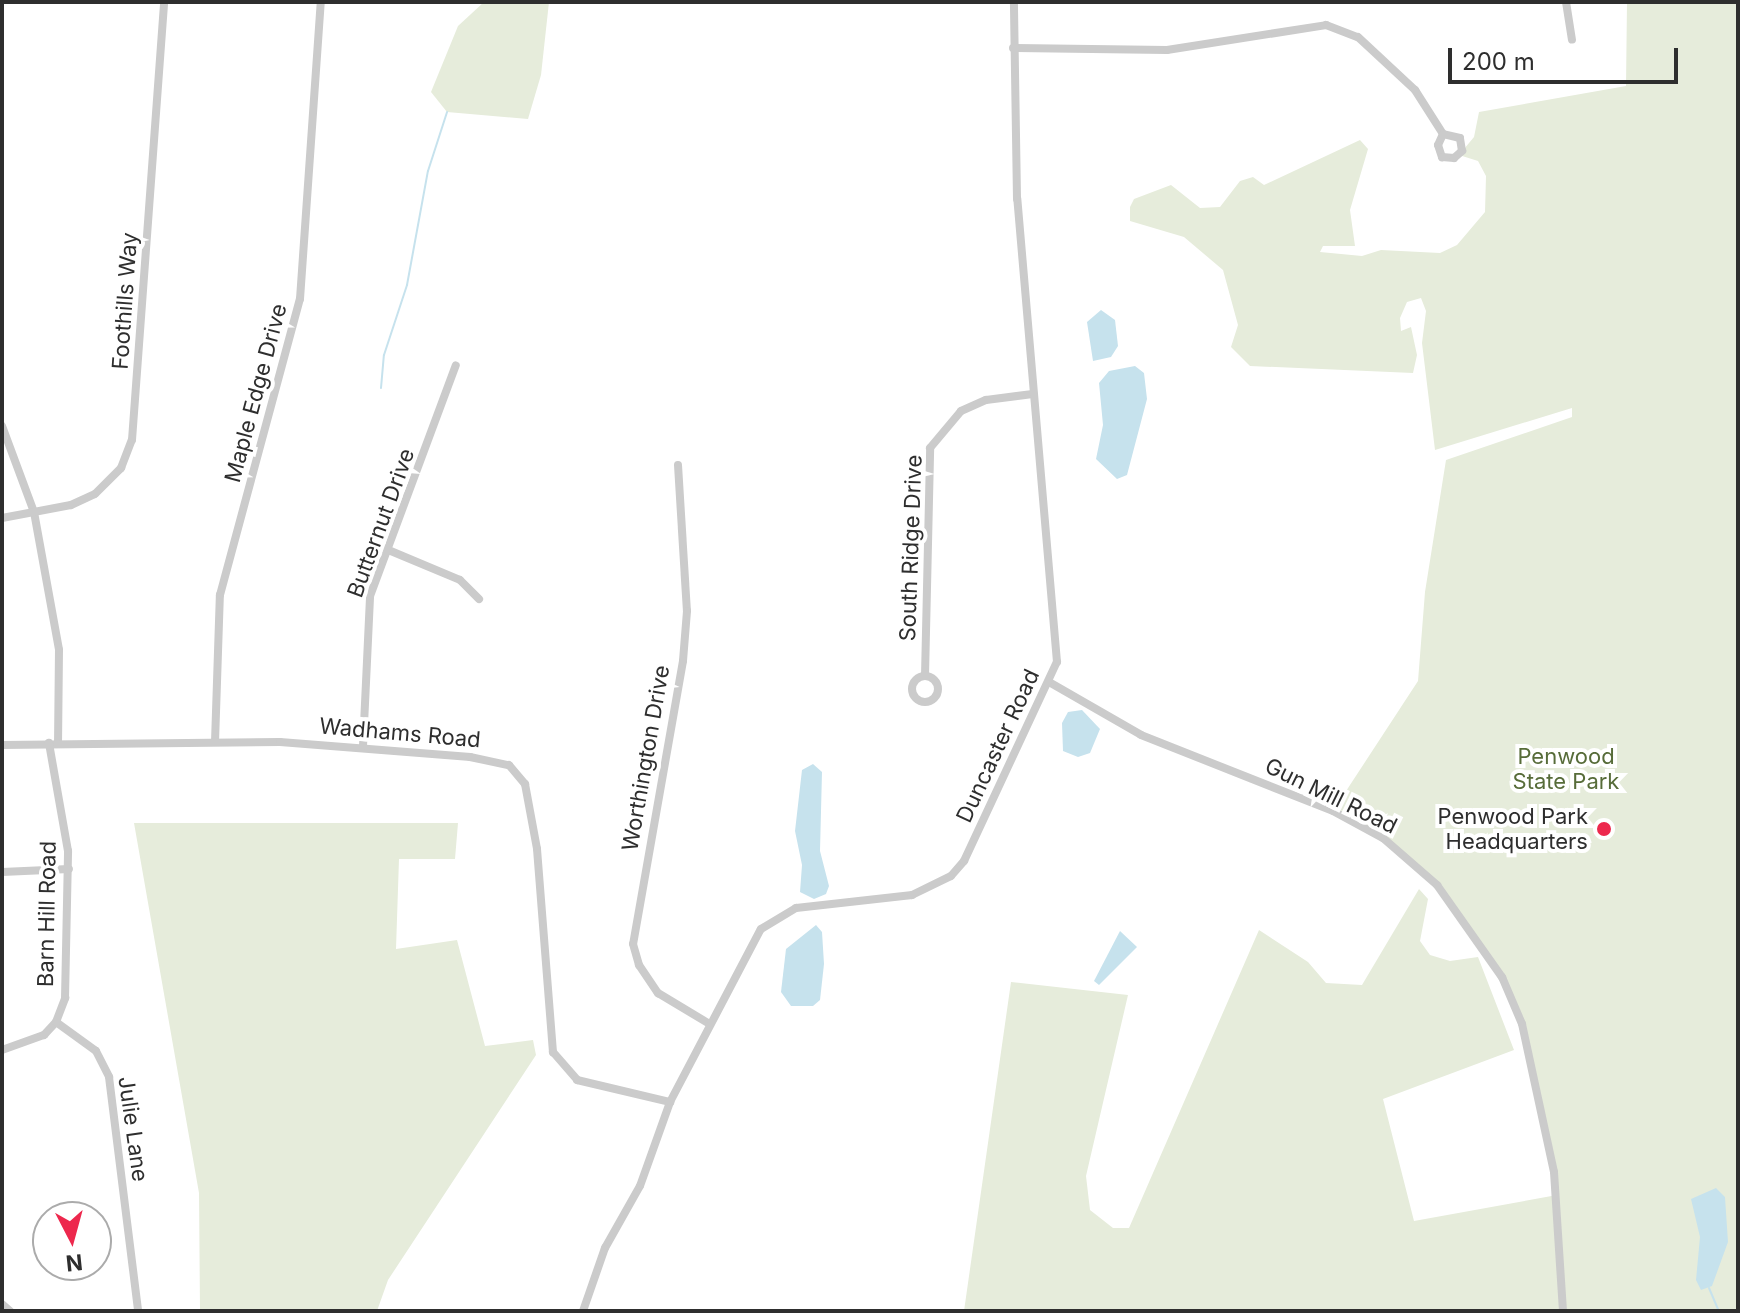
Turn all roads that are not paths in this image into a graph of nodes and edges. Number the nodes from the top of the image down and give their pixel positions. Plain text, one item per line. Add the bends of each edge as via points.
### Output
1 (164, 2) edge
2 (321, 2) edge
3 (1014, 2) edge
4 (1566, 2) edge
5 (1572, 40) dead end
6 (1013, 48) junction
7 (1443, 134) dead end
8 (456, 365) dead end
9 (1033, 394) junction
10 (2, 426) edge
11 (678, 465) dead end
12 (34, 512) junction
13 (2, 518) edge
14 (386, 549) junction
15 (479, 599) dead end
16 (925, 676) dead end
17 (1049, 682) junction
18 (54, 742) junction
19 (215, 742) junction
20 (2, 745) edge
21 (363, 746) junction
22 (69, 869) junction
23 (2, 872) edge
24 (56, 1022) junction
25 (708, 1023) junction
26 (2, 1050) edge
27 (670, 1102) junction
28 (2, 1304) edge
29 (10, 1311) edge
30 (138, 1311) edge
31 (583, 1311) edge
32 (1563, 1311) edge

1 - 12 street, Foothills Way via 132,440 121,468 95,494
2 - 19 street, Maple Edge Drive via 300,299 223,579
3 - 6 street, Duncaster Road
4 - 5 street
6 - 7 street via 1167,50 1326,25 1358,37 1373,50 1424,102
6 - 9 street, Duncaster Road via 1017,199
8 - 14 street, Butternut Drive
9 - 16 street, South Ridge Drive via 986,400 961,411 930,448
9 - 17 street, Duncaster Road via 1058,641
10 - 12 street, Barn Hill Road
11 - 25 street, Worthington Drive via 687,611 683,661 633,944 639,965 658,993
12 - 13 street, Foothills Way
12 - 18 street, Barn Hill Road via 61,668
14 - 15 street via 460,580
14 - 21 street, Butternut Drive via 367,609
17 - 25 street, Duncaster Road via 964,861 951,876 912,895 796,908 774,917 761,929
17 - 32 street, Gun Mill Road via 1141,735 1333,811 1383,838 1437,885 1502,977 1522,1024 1554,1172
18 - 19 street, Wadhams Road
18 - 20 street, Wadhams Road
18 - 22 street, Barn Hill Road
19 - 21 street, Wadhams Road
21 - 27 street, Wadhams Road via 496,760 517,771 527,792 545,902 553,1052 567,1072 585,1083
22 - 23 street
22 - 24 street, Barn Hill Road via 65,998
24 - 26 street via 29,1044
24 - 30 street, Julie Lane via 96,1051 109,1077
25 - 27 street, Duncaster Road
27 - 31 street, Duncaster Road via 640,1186 605,1248
28 - 29 street

